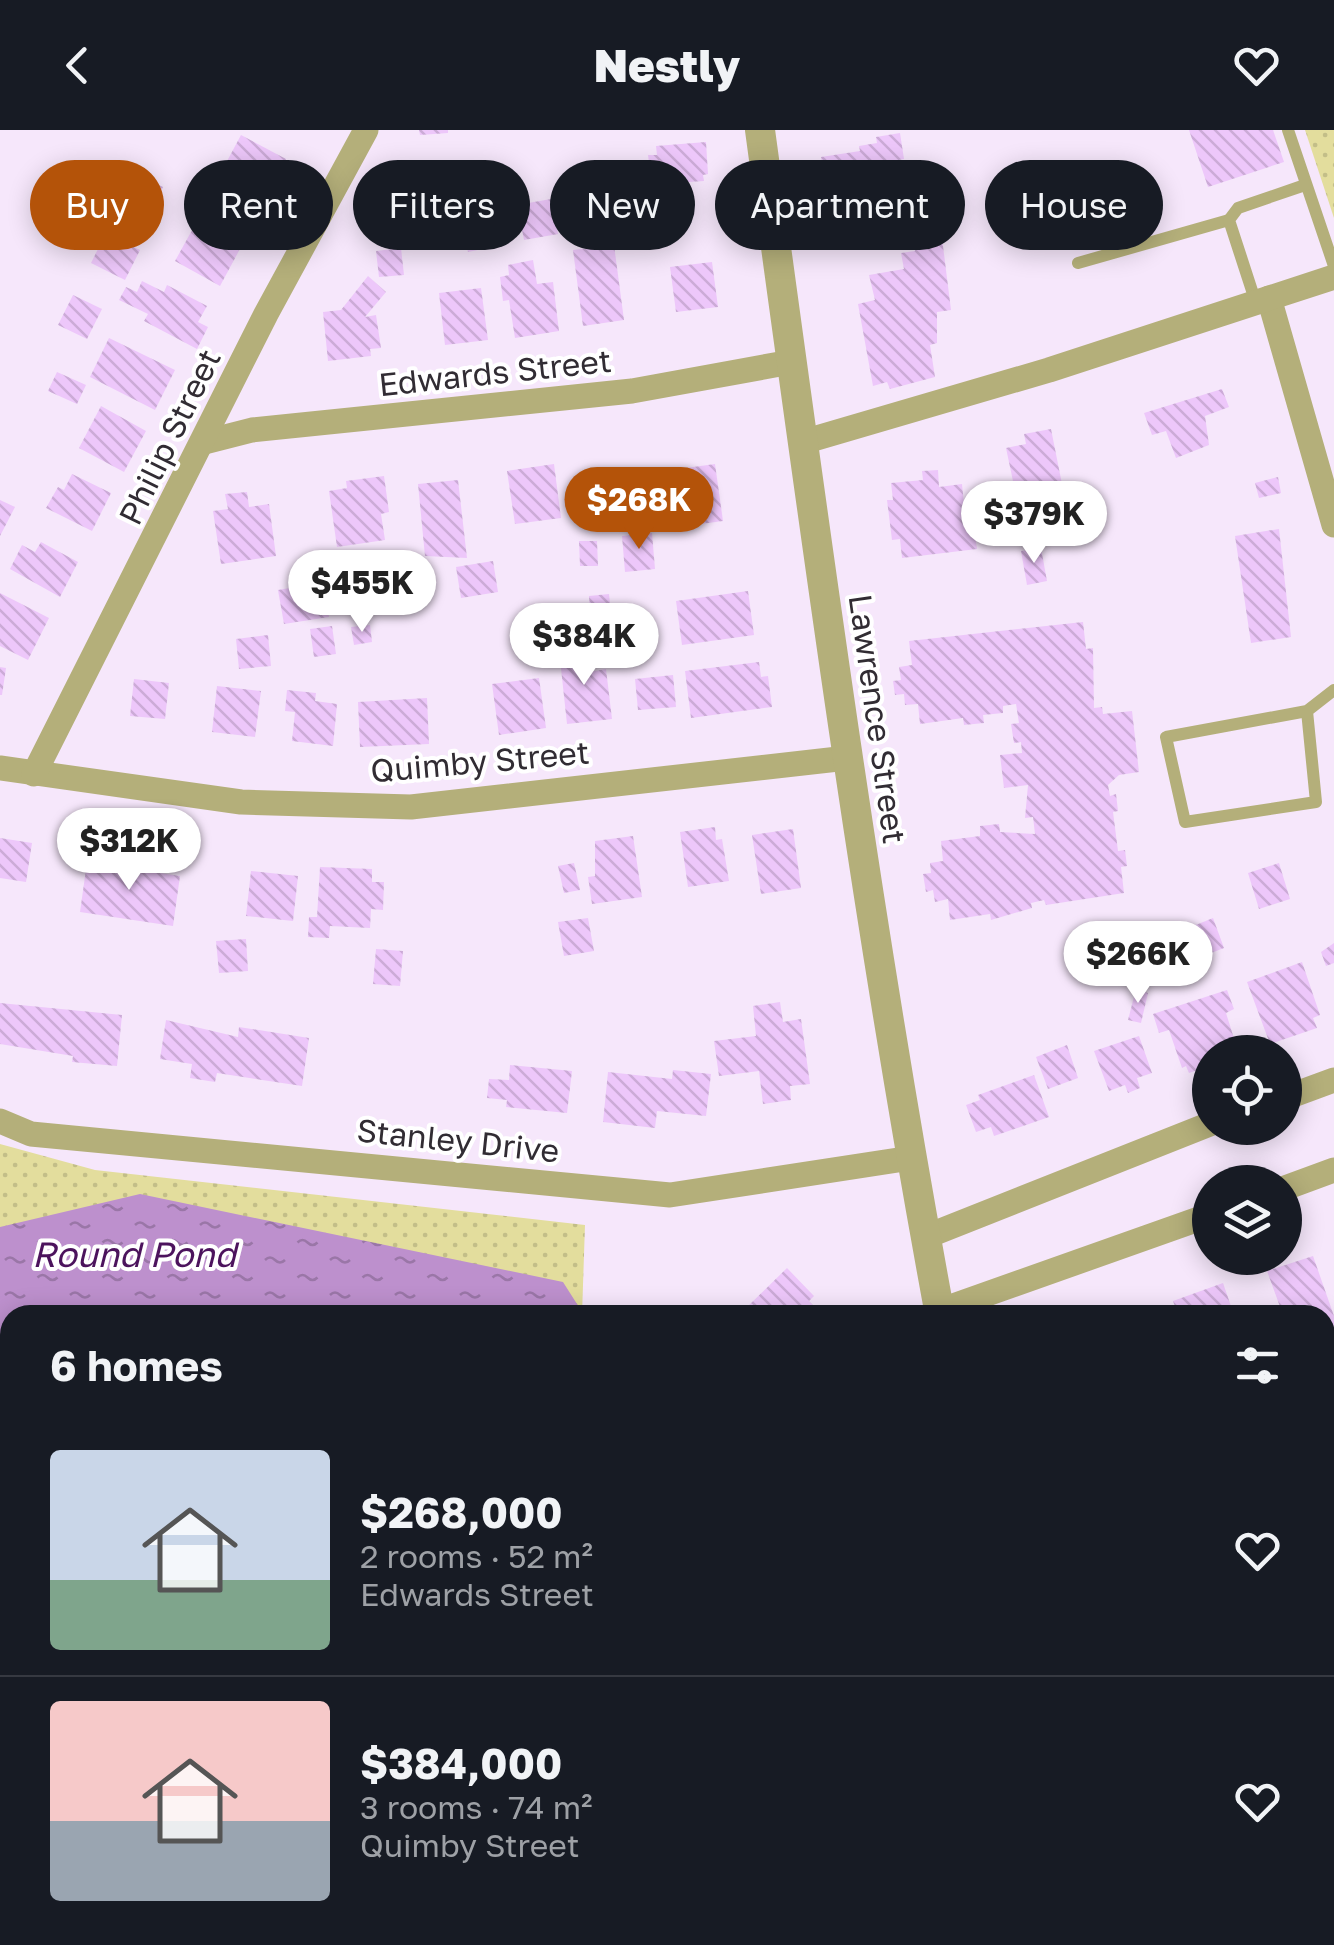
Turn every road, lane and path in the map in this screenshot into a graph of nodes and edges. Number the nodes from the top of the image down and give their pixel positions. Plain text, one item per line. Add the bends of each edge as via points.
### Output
1 (366, 130) edge
2 (760, 130) edge
3 (1288, 130) edge
4 (1305, 185) junction
5 (1229, 220) junction
6 (1078, 263) dead end
7 (1334, 266) edge
8 (1334, 277) edge
9 (1262, 300) junction
10 (792, 362) junction
11 (205, 442) junction
12 (803, 442) junction
13 (1334, 525) edge
14 (1334, 690) edge
15 (1306, 710) junction
16 (847, 758) junction
17 (0, 768) edge
18 (34, 774) junction
19 (1334, 1080) edge
20 (1302, 1092) edge
21 (0, 1121) edge
22 (1192, 1131) edge
23 (910, 1158) junction
24 (1334, 1170) edge
25 (1302, 1182) edge
26 (1192, 1222) edge
27 (926, 1238) junction
28 (939, 1305) edge
29 (962, 1305) edge

1 - 11 street, Philip Street
2 - 10 street, Lawrence Street
3 - 4 lane
4 - 5 lane via 1238,208
4 - 7 lane
5 - 6 lane
5 - 9 lane
8 - 9 street
9 - 12 street
9 - 13 street
10 - 11 street, Edwards Street via 632,391 252,430
10 - 12 street, Lawrence Street
11 - 18 street, Philip Street
12 - 16 street, Lawrence Street
14 - 15 lane
15 - 15 lane via 1166,738 1185,822 1316,802
16 - 18 street, Quimby Street via 411,807 241,802
16 - 23 street, Lawrence Street
17 - 18 street, Quimby Street
19 - 20 street
21 - 23 street, Stanley Drive via 31,1134 670,1195
22 - 27 street
23 - 27 street, Lawrence Street
24 - 25 street
26 - 29 street
27 - 28 street, Lawrence Street

